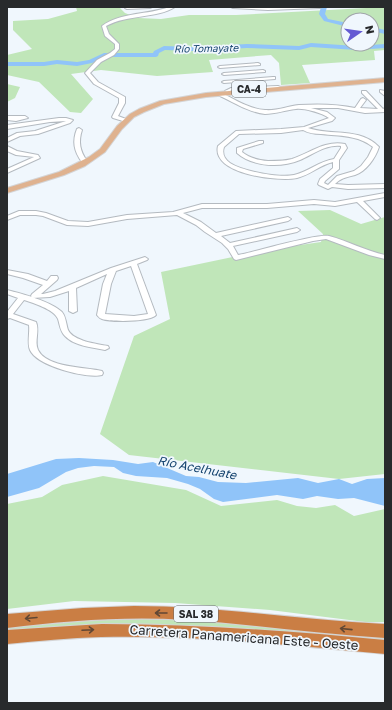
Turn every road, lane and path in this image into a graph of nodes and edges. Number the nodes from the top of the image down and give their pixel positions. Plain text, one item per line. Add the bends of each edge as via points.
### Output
1 (149, 7) edge
2 (173, 7) edge
3 (233, 7) edge
4 (320, 7) edge
5 (127, 8) edge
6 (153, 14) junction
7 (258, 64) dead end
8 (243, 65) junction
9 (220, 67) dead end
10 (263, 71) dead end
11 (248, 72) junction
12 (224, 74) dead end
13 (273, 78) dead end
14 (253, 80) junction
15 (385, 80) edge
16 (224, 82) dead end
17 (259, 87) junction
18 (278, 87) junction
19 (227, 91) junction
20 (364, 92) dead end
21 (220, 94) junction
22 (363, 100) dead end
23 (328, 106) junction
24 (298, 107) junction
25 (357, 109) junction
26 (383, 110) edge
27 (325, 113) junction
28 (7, 118) edge
29 (25, 118) dead end
30 (120, 125) junction
31 (7, 127) edge
32 (305, 128) junction
33 (79, 130) dead end
34 (7, 140) edge
35 (261, 142) dead end
36 (7, 148) edge
37 (336, 160) junction
38 (84, 161) junction
39 (7, 171) edge
40 (331, 185) junction
41 (385, 186) edge
42 (7, 190) edge
43 (385, 195) edge
44 (378, 196) junction
45 (359, 201) junction
46 (385, 203) edge
47 (178, 213) junction
48 (7, 218) edge
49 (377, 218) dead end
50 (288, 219) dead end
51 (297, 230) dead end
52 (216, 235) junction
53 (230, 245) junction
54 (385, 257) edge
55 (145, 259) dead end
56 (133, 263) junction
57 (113, 269) junction
58 (7, 272) edge
59 (54, 278) dead end
60 (48, 284) junction
61 (72, 287) junction
62 (7, 292) edge
63 (35, 296) junction
64 (25, 298) junction
65 (73, 311) dead end
66 (8, 316) edge
67 (105, 348) dead end
68 (100, 373) dead end
69 (7, 620) edge
70 (385, 631) edge
71 (7, 637) edge
72 (385, 647) edge

1 - 5 street
1 - 6 street via 149,12
2 - 6 street
3 - 4 street
6 - 30 street via 131,15 105,25 107,35 118,45 117,49 87,73 96,83 122,97 115,117
7 - 8 street
8 - 9 street
8 - 11 street
10 - 11 street
11 - 12 street
11 - 14 street
13 - 14 street
14 - 16 street
14 - 17 street
15 - 18 main road, CA-4
15 - 21 main road, CA-4
17 - 18 street
17 - 19 street
18 - 19 main road, CA-4
19 - 30 main road, CA-4 via 158,102 135,111
20 - 26 street
21 - 24 street via 257,111 279,111
21 - 30 main road, CA-4 via 187,97 159,104 137,113
22 - 25 street
23 - 24 street
23 - 25 street
23 - 27 street via 323,109
24 - 27 street
25 - 26 street
27 - 32 street via 332,118 315,122
28 - 29 street
30 - 38 main road, CA-4 via 100,149
30 - 42 main road, CA-4 via 108,146 85,163
31 - 34 street via 67,118 70,120 36,133 19,134
32 - 37 street via 238,132 221,146 220,154 228,165 273,178 291,178 325,162
32 - 40 street via 310,131 354,136 376,147 362,168 337,178
33 - 38 street via 76,139 80,156
35 - 37 street via 240,148 239,152 246,158 259,162 285,162 331,144 343,145 344,148
36 - 39 street via 11,151 29,153 37,158
37 - 40 street via 336,169 322,180 321,184 328,187
38 - 42 main road, CA-4
40 - 41 street
43 - 44 street
44 - 45 street
44 - 46 street
45 - 47 street via 335,204 314,202 267,206 202,206
45 - 49 street
47 - 48 street via 127,217 88,224 67,223 36,213 19,213
47 - 52 street
50 - 52 street
51 - 53 street
52 - 53 street
53 - 54 street via 236,258 327,237
55 - 56 street
56 - 57 street
56 - 57 street via 152,315 149,317 101,315 107,284
57 - 61 street
58 - 60 street
59 - 60 street
60 - 63 street
61 - 63 street via 51,295
61 - 65 street
62 - 64 street
63 - 64 street
64 - 66 street
64 - 67 street via 58,313 67,334 76,340
66 - 68 street via 33,324 32,343 40,358 67,369
70 -> 69 highway, Carretera Panamericana Este - Oeste / SAL 38 via 171,613 87,614
71 -> 72 highway, Carretera Panamericana Este - Oeste / SAL 38 via 88,630 144,630 290,638

